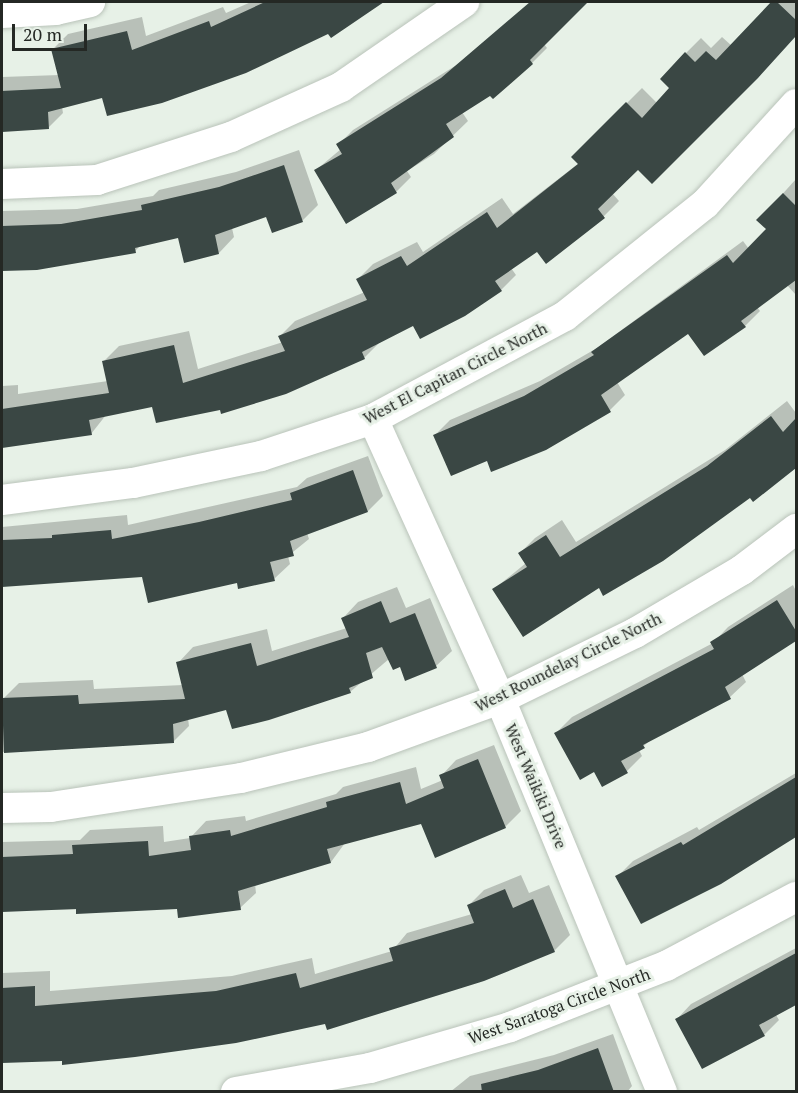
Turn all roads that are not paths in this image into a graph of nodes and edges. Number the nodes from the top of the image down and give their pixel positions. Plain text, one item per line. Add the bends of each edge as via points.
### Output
1 (90, 2) edge
2 (464, 2) edge
3 (2, 13) edge
4 (796, 104) edge
5 (2, 184) edge
6 (373, 419) junction
7 (2, 500) edge
8 (796, 529) edge
9 (500, 699) junction
10 (2, 808) edge
11 (796, 897) edge
12 (619, 985) junction
13 (236, 1092) edge
14 (662, 1092) edge

1 - 3 street via 56,10
2 - 5 street via 341,87 231,137 97,180
4 - 6 street, West El Capitan Circle North via 705,204 565,316
6 - 7 street, West El Capitan Circle North via 249,459 134,483
6 - 9 street, West Waikiki Drive
8 - 9 street, West Roundelay Circle North via 742,570 635,633
9 - 10 street, West Roundelay Circle North via 368,747 241,778 51,807
9 - 12 street, West Waikiki Drive
11 - 12 street, West Saratoga Circle North via 666,966
12 - 13 street, West Saratoga Circle North via 510,1027 370,1068
12 - 14 street, West Waikiki Drive

